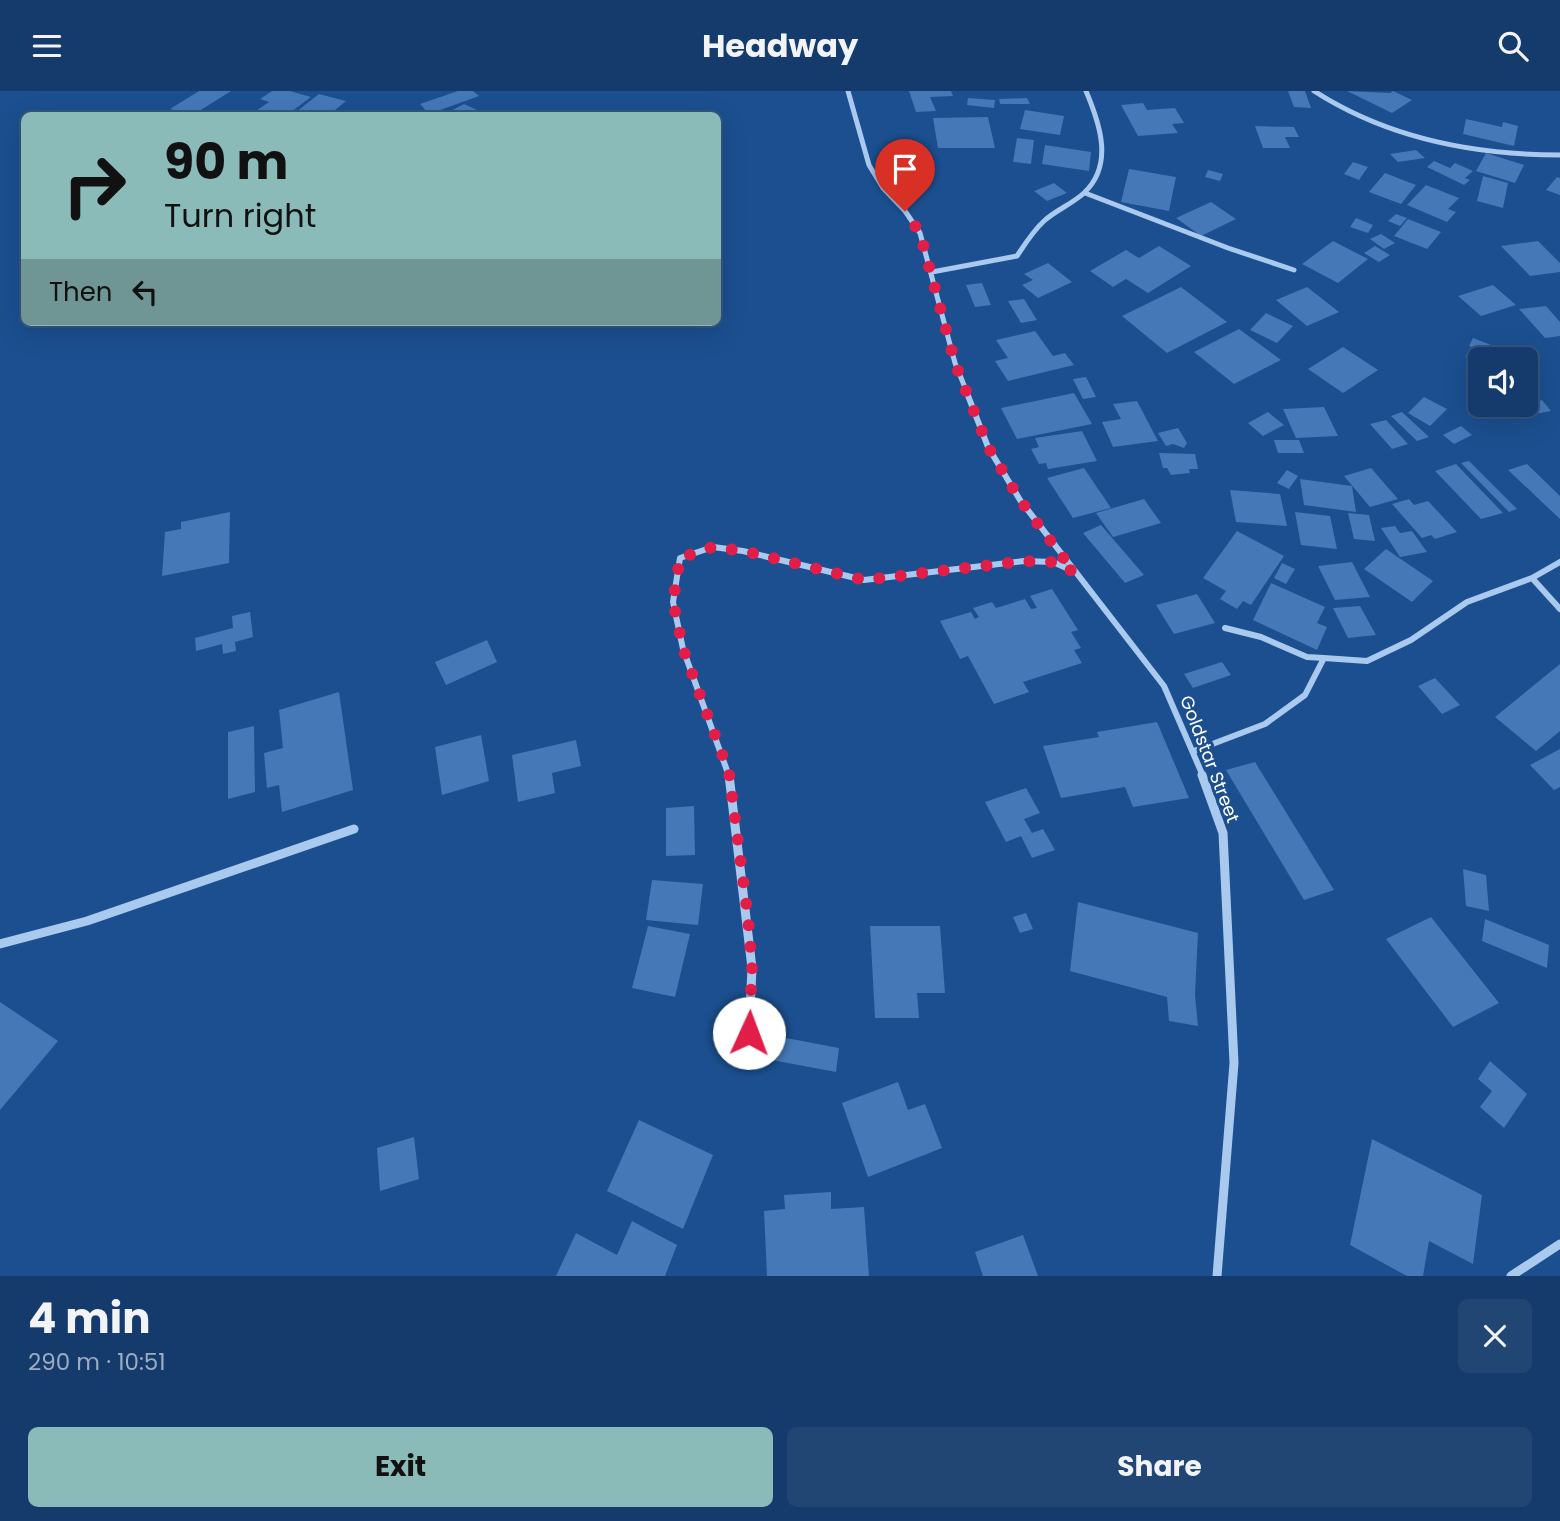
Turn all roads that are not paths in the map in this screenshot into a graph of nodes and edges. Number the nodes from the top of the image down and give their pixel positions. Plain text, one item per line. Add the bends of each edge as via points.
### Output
1 (848, 91) edge
2 (1086, 91) edge
3 (1314, 91) edge
4 (1559, 155) edge
5 (1085, 193) junction
6 (1294, 270) dead end
7 (932, 272) junction
8 (1560, 562) edge
9 (1074, 572) junction
10 (1532, 578) junction
11 (1560, 609) edge
12 (1225, 628) dead end
13 (1324, 658) junction
14 (1194, 751) junction
15 (354, 829) dead end
16 (0, 944) edge
17 (749, 1033) dead end
18 (1560, 1244) edge
19 (1217, 1276) edge
20 (1511, 1276) edge

1 - 7 street, Goldstar Street via 869,165 920,233
2 - 5 street via 1100,125 1103,147 1100,178
3 - 4 street via 1359,118 1396,130 1487,150
5 - 6 street
5 - 7 street via 1042,222 1017,256
7 - 9 street, Goldstar Street via 955,363 988,447 1020,500
8 - 10 street
9 - 14 street, Goldstar Street via 1164,686
9 - 17 street via 1054,562 1024,561 864,580 713,547 680,558 673,601 678,628 729,773 739,834 752,968
10 - 11 street
10 - 13 street via 1467,602 1411,640 1367,661
12 - 13 street via 1261,637 1307,657
13 - 14 street via 1305,695 1265,724
14 - 19 street, Goldstar Street via 1223,833 1229,927 1234,1063
15 - 16 street via 87,921
18 - 20 street

